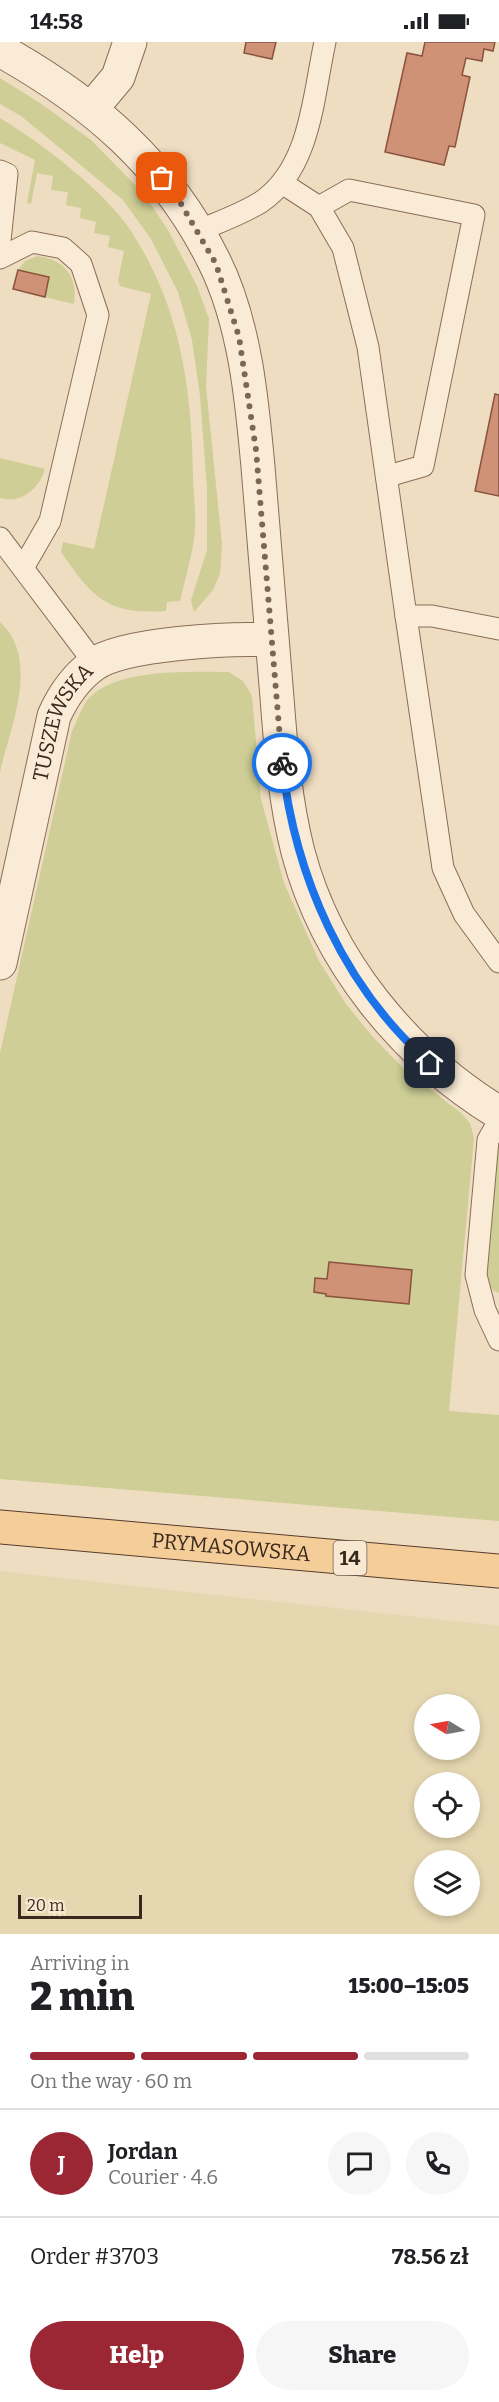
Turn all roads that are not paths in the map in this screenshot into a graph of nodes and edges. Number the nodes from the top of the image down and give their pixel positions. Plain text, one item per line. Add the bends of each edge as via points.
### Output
1 (130, 42) edge
2 (325, 42) edge
3 (0, 50) edge
4 (92, 108) junction
5 (0, 171) edge
6 (282, 183) junction
7 (319, 207) junction
8 (198, 231) junction
9 (0, 241) edge
10 (0, 258) edge
11 (388, 476) junction
12 (0, 538) edge
13 (23, 568) junction
14 (406, 616) junction
15 (499, 629) edge
16 (272, 640) junction
17 (94, 664) junction
18 (499, 962) edge
19 (0, 963) edge
20 (499, 1113) edge
21 (499, 1121) edge
22 (492, 1309) edge
23 (499, 1341) edge
24 (0, 1527) edge
25 (499, 1571) edge

1 - 4 street via 118,77
2 - 6 lane via 302,152
3 - 4 street
4 - 8 street via 147,160
5 - 9 lane via 7,174
6 - 7 lane
6 - 8 lane via 262,201
7 - 11 lane via 346,259 368,347
7 - 11 lane via 349,190 474,215 423,466
8 - 16 street via 216,264 239,337 256,450
10 - 13 lane via 32,242 63,248 81,264 98,315 50,521
11 - 14 lane
12 - 13 lane
13 - 17 lane
14 - 15 lane via 432,616
14 - 18 lane via 442,868 464,914
16 - 17 street, TUSZEWSKA via 129,651
16 - 20 street via 278,733 290,818 299,855 322,914 367,992 391,1023 442,1074
17 - 19 street, TUSZEWSKA via 73,683 54,716
21 - 22 lane via 488,1140 476,1275
22 - 23 lane
24 - 25 main road, PRYMASOWSKA / 14

